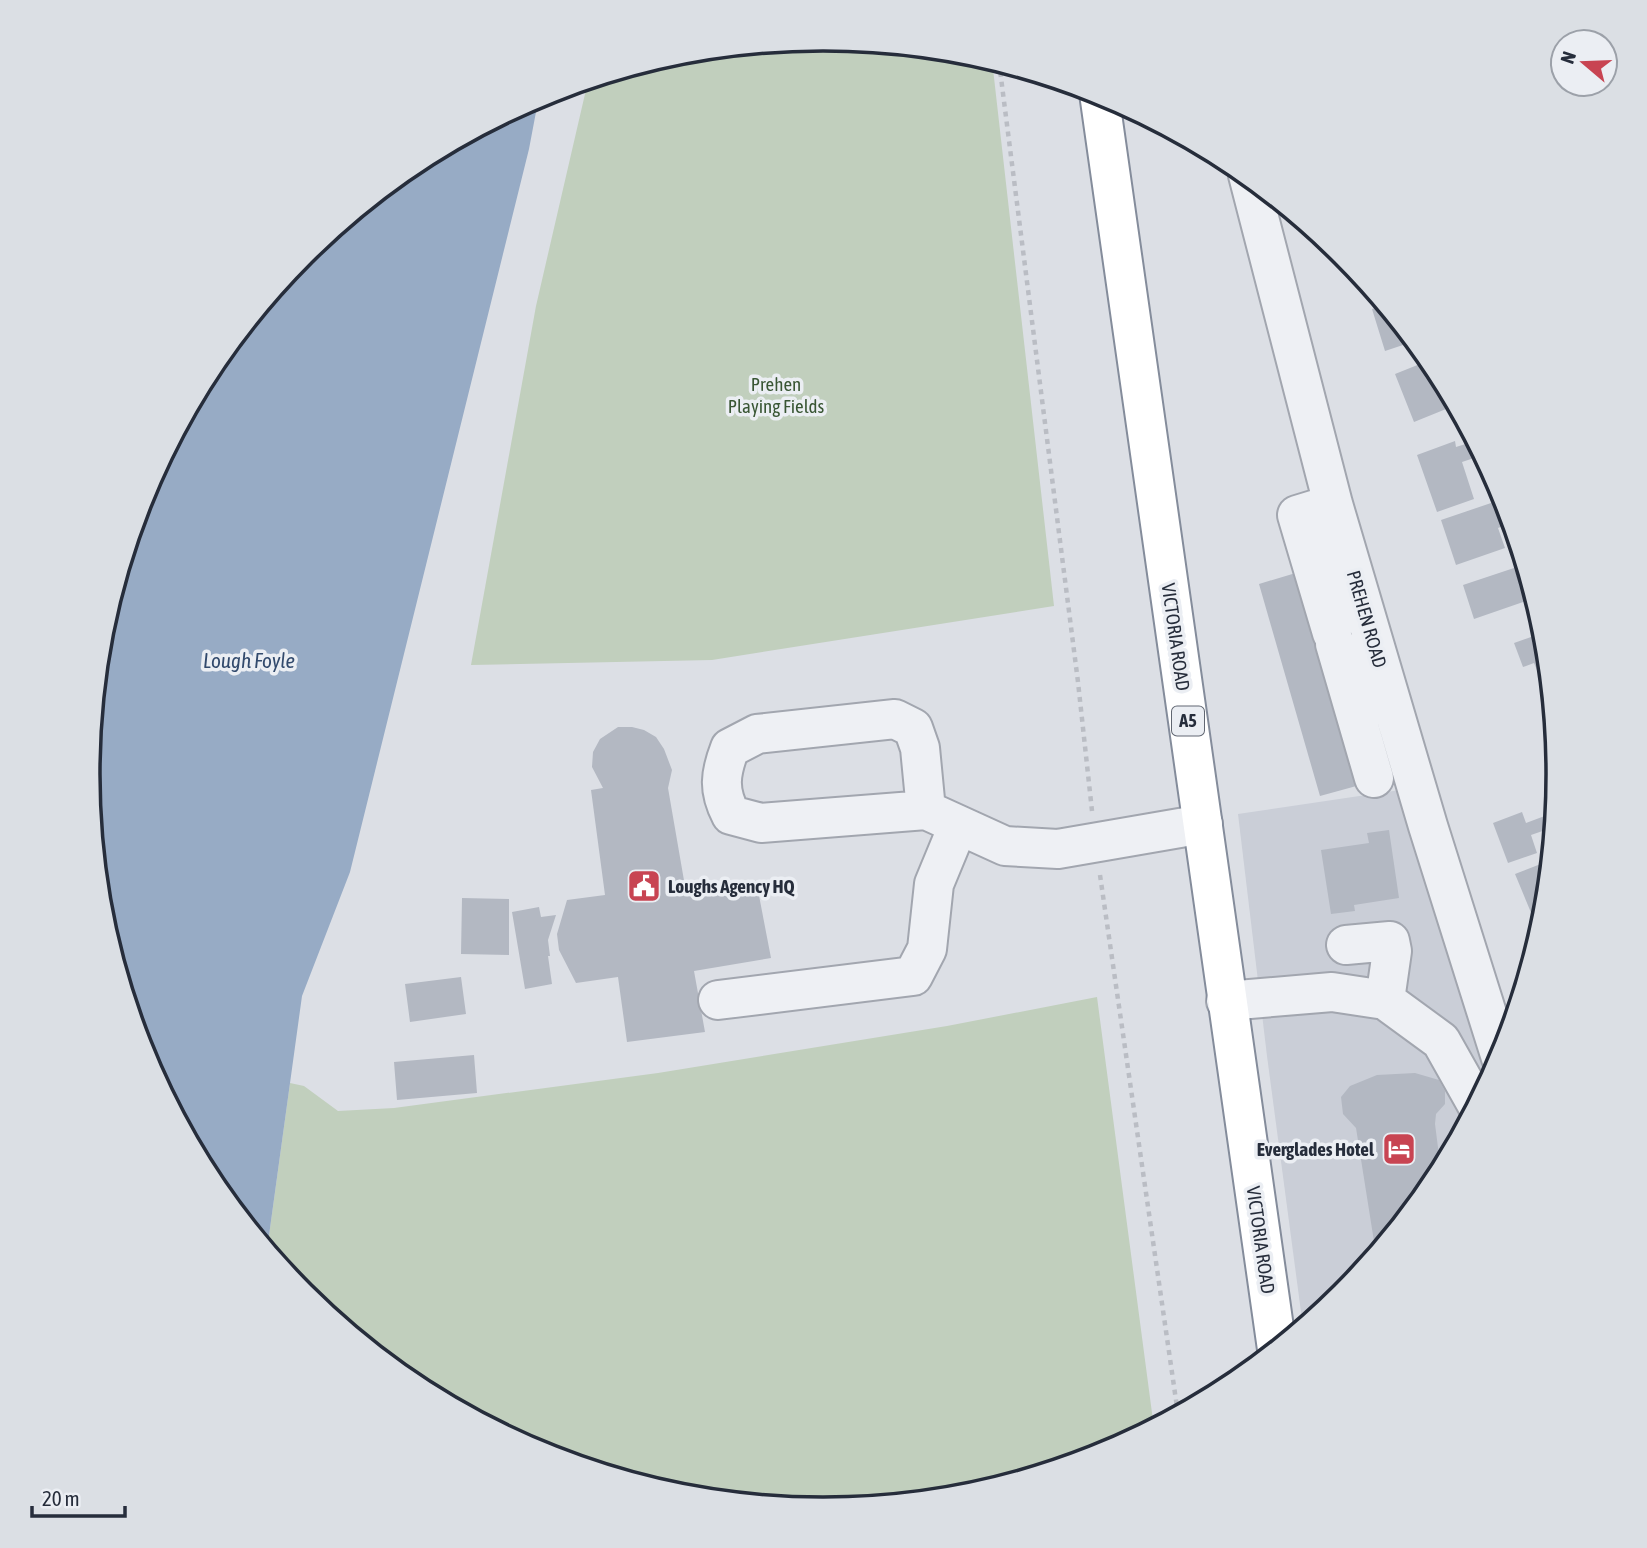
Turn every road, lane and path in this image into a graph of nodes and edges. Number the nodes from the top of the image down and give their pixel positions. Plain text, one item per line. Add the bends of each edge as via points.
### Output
1 (1000, 73) edge
2 (1100, 106) edge
3 (1252, 192) edge
4 (1333, 504) junction
5 (1357, 584) junction
6 (1320, 594) junction
7 (1336, 648) junction
8 (1378, 657) junction
9 (1403, 741) junction
10 (942, 818) junction
11 (1203, 824) junction
12 (1095, 843) junction
13 (1346, 946) dead end
14 (718, 999) dead end
15 (1385, 1000) junction
16 (1226, 1001) junction
17 (1496, 1039) edge
18 (1471, 1095) edge
19 (1275, 1338) edge
20 (1177, 1405) edge

1 - 12 path
2 - 11 highway, VICTORIA ROAD / A5
3 - 4 street, PREHEN ROAD
4 - 5 street, PREHEN ROAD
4 - 6 street via 1297,515
5 - 6 street
5 - 8 street, PREHEN ROAD
6 - 7 street
7 - 8 street
7 - 9 street via 1370,764
8 - 9 street, PREHEN ROAD
9 - 17 street, PREHEN ROAD
10 - 10 street via 761,823 731,815 722,797 722,769 730,748 757,734 895,719 913,728
10 - 12 street via 1005,846 1058,849
10 - 14 street via 927,949 913,976
11 - 12 street
11 - 16 highway, VICTORIA ROAD / A5
12 - 20 path
13 - 15 street via 1390,941
15 - 16 street via 1332,992
15 - 18 street via 1441,1041
16 - 19 highway, VICTORIA ROAD / A5

